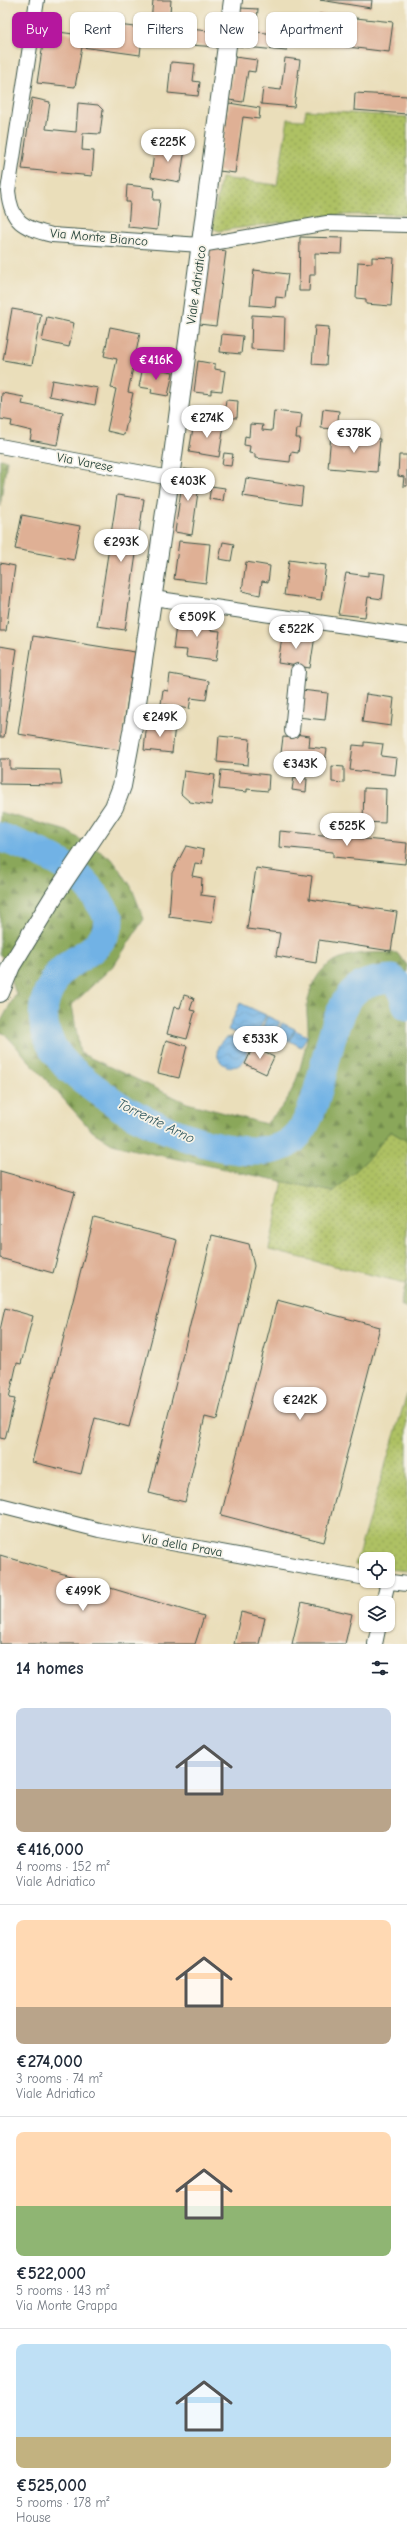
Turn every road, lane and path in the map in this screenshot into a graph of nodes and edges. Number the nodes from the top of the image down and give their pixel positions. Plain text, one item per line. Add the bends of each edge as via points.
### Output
1 (37, 0) edge
2 (233, 0) edge
3 (407, 225) edge
4 (201, 245) junction
5 (0, 446) edge
6 (170, 478) junction
7 (153, 598) junction
8 (407, 635) edge
9 (298, 671) dead end
10 (292, 730) dead end
11 (0, 993) edge
12 (0, 1505) edge
13 (359, 1577) edge
14 (395, 1583) edge
15 (407, 1584) edge
16 (378, 1632) edge
17 (375, 1644) edge

1 - 4 street, Via Monte Bianco via 8,190 10,208 19,223 34,231 52,235
2 - 4 street, Viale Adriatico
3 - 4 street, Via Monte Bianco via 327,223
4 - 6 street, Viale Adriatico
5 - 6 street, Via Varese
6 - 7 street, Viale Adriatico
7 - 8 street
7 - 11 street, Viale Adriatico via 122,786 114,806 11,966
9 - 10 street
12 - 13 street, Via della Prava via 99,1530
14 - 15 street
16 - 17 street

